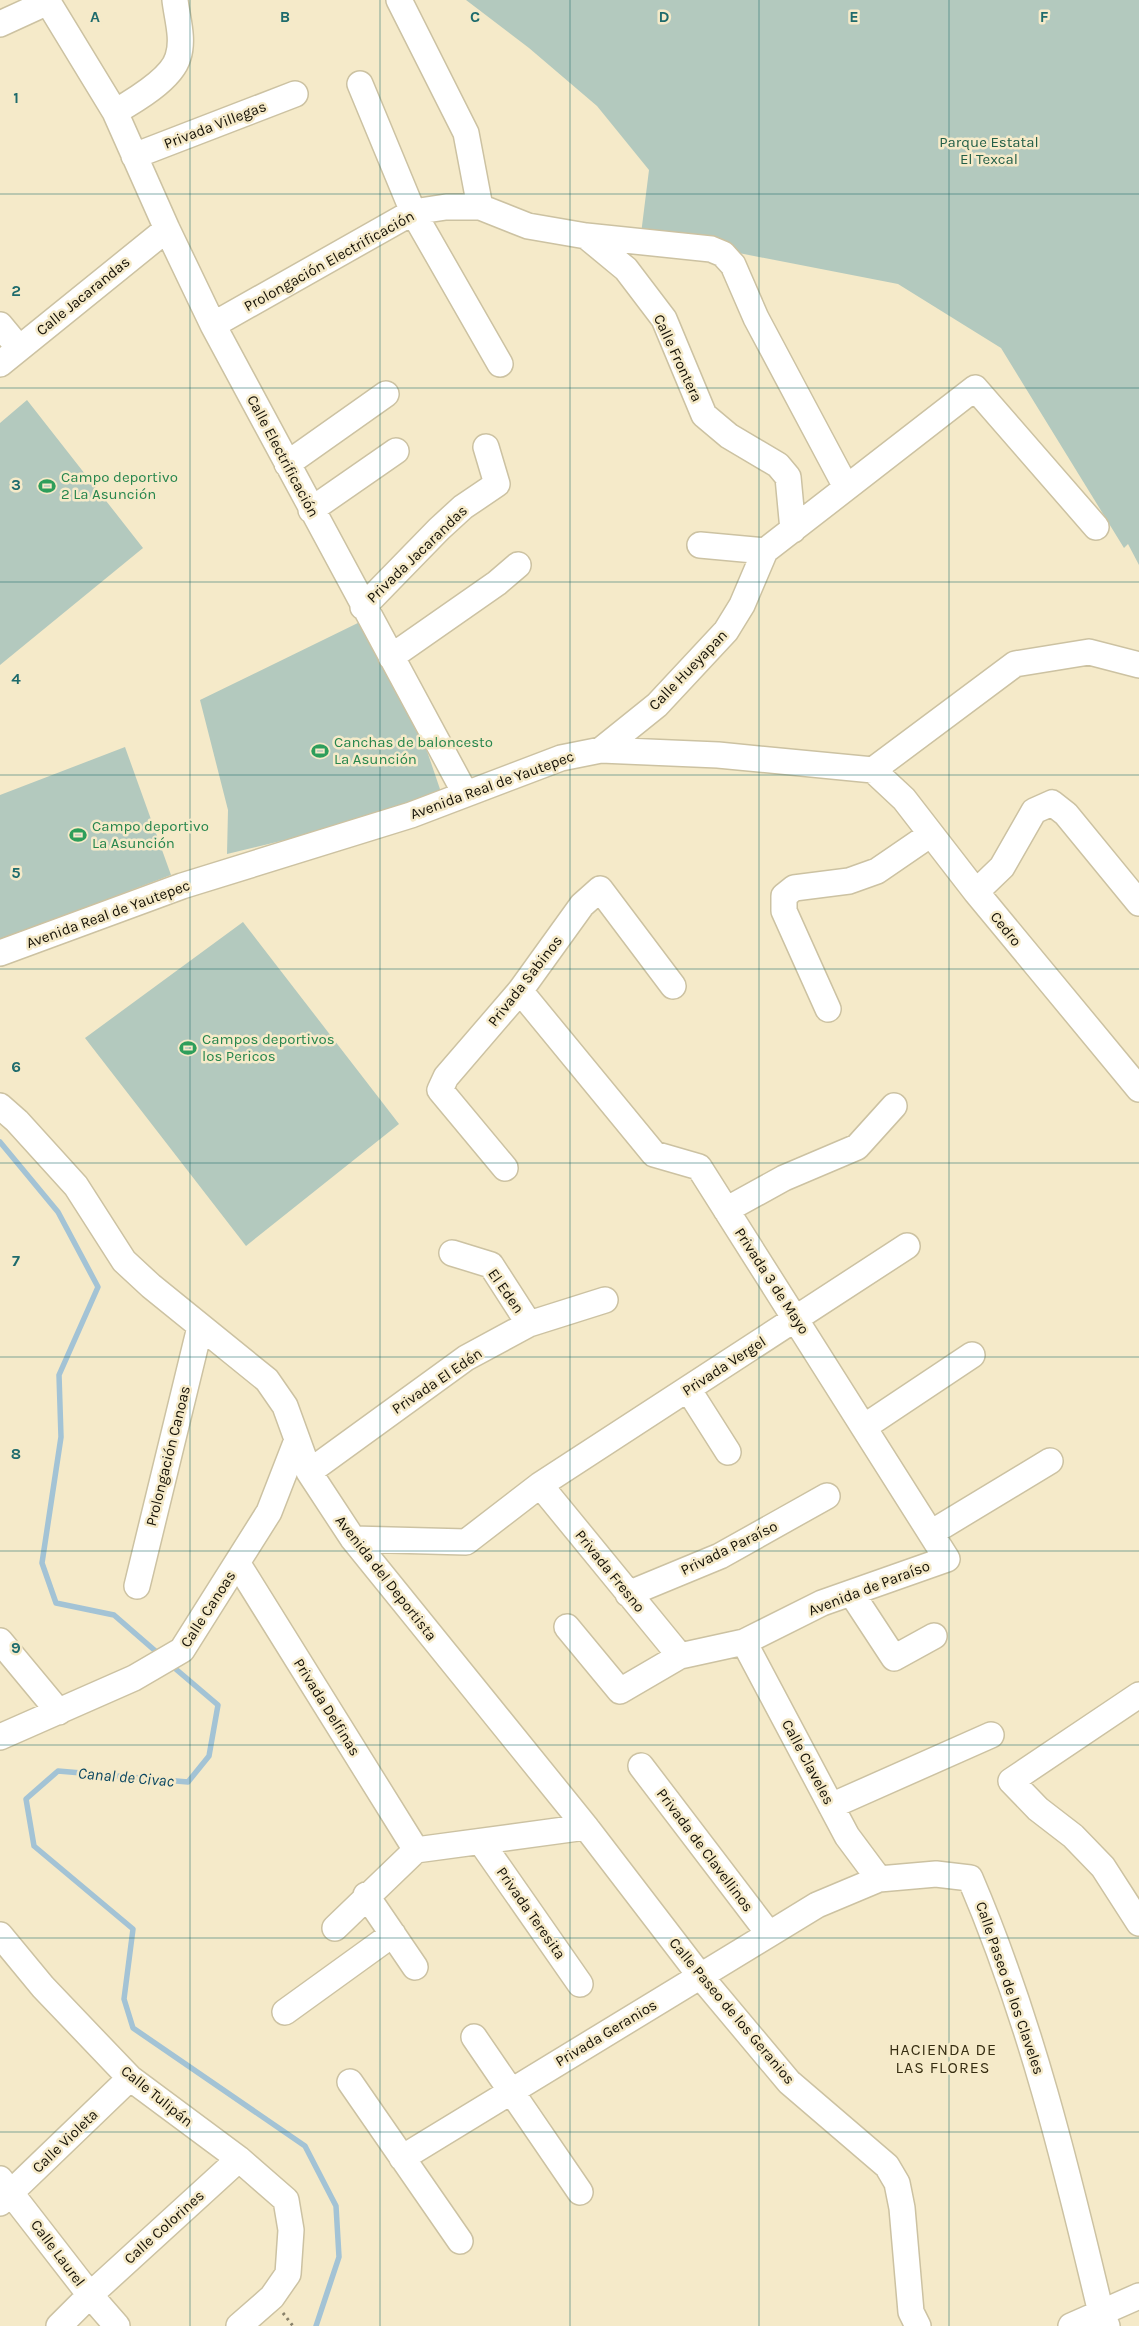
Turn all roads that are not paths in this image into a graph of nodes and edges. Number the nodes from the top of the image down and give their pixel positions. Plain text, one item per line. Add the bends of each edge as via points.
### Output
1 (175, 0) edge
2 (399, 0) edge
3 (0, 24) edge
4 (360, 84) dead end
5 (295, 94) dead end
6 (115, 112) junction
7 (134, 156) junction
8 (480, 207) junction
9 (413, 212) junction
10 (167, 229) junction
11 (586, 236) junction
12 (0, 324) edge
13 (213, 325) junction
14 (19, 348) junction
15 (0, 364) edge
16 (500, 364) dead end
17 (386, 394) dead end
18 (486, 447) dead end
19 (396, 451) dead end
20 (287, 464) junction
21 (846, 487) junction
22 (311, 510) junction
23 (1096, 528) dead end
24 (792, 530) junction
25 (700, 545) dead end
26 (764, 551) junction
27 (518, 566) dead end
28 (363, 608) junction
29 (391, 657) junction
30 (1139, 665) edge
31 (601, 750) junction
32 (873, 770) junction
33 (465, 794) junction
34 (931, 834) junction
35 (976, 892) junction
36 (1139, 903) edge
37 (0, 952) edge
38 (673, 986) dead end
39 (520, 991) junction
40 (828, 1009) dead end
41 (1139, 1090) edge
42 (0, 1106) edge
43 (894, 1106) dead end
44 (505, 1168) dead end
45 (726, 1210) junction
46 (907, 1246) dead end
47 (452, 1253) dead end
48 (605, 1300) dead end
49 (796, 1319) junction
50 (529, 1324) junction
51 (200, 1326) junction
52 (972, 1355) dead end
53 (688, 1389) junction
54 (864, 1427) junction
55 (297, 1440) junction
56 (728, 1452) dead end
57 (1050, 1462) dead end
58 (308, 1472) junction
59 (540, 1485) junction
60 (827, 1496) dead end
61 (931, 1533) junction
62 (352, 1539) junction
63 (947, 1559) joint
64 (238, 1564) junction
65 (137, 1586) dead end
66 (628, 1594) junction
67 (852, 1594) junction
68 (566, 1627) dead end
69 (934, 1636) dead end
70 (0, 1641) edge
71 (744, 1642) junction
72 (680, 1656) junction
73 (1139, 1696) edge
74 (59, 1712) junction
75 (991, 1735) dead end
76 (0, 1737) edge
77 (641, 1766) dead end
78 (832, 1806) junction
79 (586, 1828) junction
80 (481, 1842) junction
81 (416, 1850) junction
82 (879, 1878) junction
83 (366, 1895) junction
84 (1139, 1923) edge
85 (335, 1928) dead end
86 (393, 1934) junction
87 (769, 1934) junction
88 (0, 1935) edge
89 (415, 1966) dead end
90 (701, 1977) junction
91 (580, 1984) dead end
92 (284, 2012) dead end
93 (474, 2037) dead end
94 (130, 2078) junction
95 (350, 2082) dead end
96 (510, 2090) junction
97 (402, 2158) junction
98 (239, 2159) junction
99 (4, 2192) edge
100 (580, 2192) dead end
101 (460, 2242) dead end
102 (90, 2295) junction
103 (1139, 2296) edge
104 (1104, 2320) edge
105 (59, 2326) edge
106 (117, 2326) edge
107 (239, 2326) edge
108 (918, 2326) edge
109 (1071, 2326) edge

1 - 6 street via 180,37 178,59 167,75 141,97
2 - 8 street via 466,133
3 - 6 street, Calle Electrificación via 48,2
4 - 9 street
5 - 7 street, Privada Villegas
6 - 7 street, Calle Electrificación
7 - 10 street, Calle Electrificación
8 - 9 street, Prolongación Electrificación via 446,207
8 - 11 street via 528,226
9 - 13 street, Prolongación Electrificación
9 - 16 street
10 - 13 street, Calle Electrificación
10 - 14 street, Calle Jacarandas
11 - 21 street via 710,249 723,254 733,264 756,318
11 - 24 street, Calle Frontera via 626,270 664,319 704,415 729,436 778,465 788,477
12 - 14 street
13 - 20 street, Calle Electrificación
14 - 15 street, Calle Jacarandas
17 - 20 street
18 - 28 street, Privada Jacarandas via 497,484 463,507 439,529
19 - 22 street
20 - 22 street, Calle Electrificación
21 - 23 street via 975,388
21 - 24 street
22 - 28 street, Calle Electrificación
24 - 26 street
25 - 26 street
26 - 31 street, Calle Hueyapan via 742,605 726,631 657,705
27 - 29 street
28 - 29 street, Calle Electrificación
29 - 33 street, Calle Electrificación
30 - 32 street via 1089,652 1015,664
31 - 32 street, Avenida Real de Yautepec via 718,755
31 - 33 street, Avenida Real de Yautepec via 561,758
32 - 34 street, Cedro via 904,799
33 - 37 street, Avenida Real de Yautepec via 411,815 182,886
34 - 35 street, Cedro
34 - 40 street via 876,871 849,881 794,888 784,896 784,911
35 - 36 street via 1002,867 1034,811 1052,803 1066,814
35 - 41 street, Cedro
38 - 39 street, Privada Sabinos via 600,890 582,905
39 - 44 street, Privada Sabinos via 446,1077 440,1090
39 - 45 street, Privada 3 de Mayo via 654,1154 699,1167
42 - 51 street, Avenida del Deportista via 76,1186 124,1261
43 - 45 street via 857,1147 784,1178
45 - 49 street, Privada 3 de Mayo
46 - 49 street, Privada Vergel
47 - 50 street, El Eden via 491,1265
48 - 50 street, Privada El Edén
49 - 53 street, Privada Vergel
49 - 54 street, Privada 3 de Mayo
50 - 58 street, Privada El Edén via 466,1358
51 - 55 street, Avenida del Deportista via 267,1380 285,1406
51 - 65 street, Prolongación Canoas
52 - 54 street
53 - 56 street
53 - 59 street, Privada Vergel
54 - 61 street, Privada 3 de Mayo
55 - 58 street, Avenida del Deportista
55 - 64 street, Calle Canoas via 269,1512
57 - 61 street
58 - 62 street, Avenida del Deportista
59 - 62 street, Privada Vergel via 466,1542
59 - 66 street, Privada Fresno
60 - 66 street, Privada Paraíso via 720,1556
61 - 63 street, Privada 3 de Mayo
62 - 79 street, Avenida del Deportista
63 - 67 street, Avenida de Paraíso
64 - 74 street, Calle Canoas via 182,1650 134,1678
64 - 81 street, Privada Delfinas
66 - 72 street, Privada Fresno
67 - 69 street via 894,1658
67 - 71 street, Avenida de Paraíso via 822,1603
68 - 72 street, Avenida de Paraíso via 620,1691
70 - 74 street
71 - 72 street, Avenida de Paraíso
71 - 78 street, Calle Claveles
73 - 84 street via 1011,1781 1103,1867
74 - 76 street, Calle Canoas
75 - 78 street
77 - 87 street, Privada de Clavellinos
78 - 82 street, Calle Claveles via 847,1836
79 - 80 street
79 - 90 street, Calle Paseo de los Geranios
80 - 81 street
80 - 91 street, Privada Teresita
81 - 83 street
82 - 87 street, Calle Paseo de los Claveles via 817,1905
82 - 104 street, Calle Paseo de los Claveles via 936,1874 970,1878 993,1932 1041,2076
83 - 85 street
83 - 86 street
86 - 89 street
86 - 92 street
87 - 90 street, Calle Paseo de los Claveles
88 - 94 street, Calle Tulipán via 43,1987
90 - 96 street, Privada Geranios
90 - 108 street, Calle Paseo de los Geranios via 789,2082 887,2166 897,2183 902,2208 911,2312
93 - 96 street
94 - 98 street, Calle Tulipán
94 - 99 street, Calle Violeta
95 - 97 street
96 - 97 street, Privada Geranios
96 - 100 street
97 - 101 street
98 - 102 street, Calle Colorines
98 - 107 street, Calle Tulipán via 286,2200 291,2230 288,2274 272,2297
99 - 102 street, Calle Laurel
102 - 105 street, Calle Colorines
102 - 106 street, Calle Laurel
103 - 104 street
104 - 109 street

